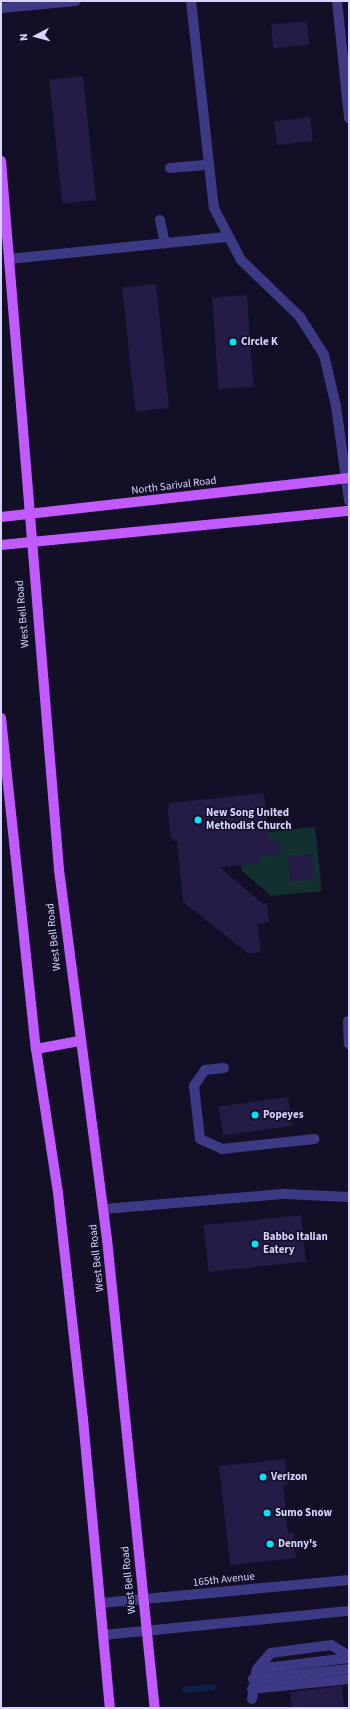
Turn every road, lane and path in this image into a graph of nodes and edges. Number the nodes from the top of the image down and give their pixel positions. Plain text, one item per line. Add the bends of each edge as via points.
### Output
1 (76, 1) edge
2 (191, 1) edge
3 (337, 1) edge
4 (1, 8) edge
5 (344, 35) edge
6 (349, 118) edge
7 (1, 161) edge
8 (207, 165) junction
9 (170, 168) dead end
10 (2, 191) edge
11 (160, 220) dead end
12 (226, 236) junction
13 (165, 243) junction
14 (9, 259) junction
15 (347, 478) edge
16 (349, 502) edge
17 (349, 511) edge
18 (28, 515) junction
19 (1, 517) edge
20 (30, 542) junction
21 (1, 545) edge
22 (1, 718) edge
23 (348, 1021) edge
24 (79, 1041) junction
25 (349, 1044) edge
26 (36, 1049) junction
27 (224, 1068) dead end
28 (314, 1139) dead end
29 (349, 1197) edge
30 (104, 1209) junction
31 (349, 1580) edge
32 (143, 1600) junction
33 (101, 1603) junction
34 (349, 1611) edge
35 (146, 1630) junction
36 (104, 1635) junction
37 (349, 1657) edge
38 (256, 1668) junction
39 (349, 1669) edge
40 (349, 1679) edge
41 (253, 1689) junction
42 (110, 1708) edge
43 (154, 1708) edge

1 - 4 street
2 - 8 street
3 - 5 street
5 - 6 street
7 - 10 main road, West Bell Road
8 - 9 street
8 - 12 street via 214,208
10 - 14 main road, West Bell Road
11 - 13 street
12 - 13 street
12 - 15 street via 255,276 300,317 324,355
13 - 14 street
14 - 18 main road, West Bell Road
15 - 16 street
15 - 18 main road, North Sarival Road
17 - 20 main road
18 - 19 main road, North Sarival Road
18 - 20 main road, West Bell Road
20 - 21 main road
20 - 24 main road, West Bell Road via 59,870
22 - 26 main road
23 - 25 street
24 - 26 main road
24 - 30 main road, West Bell Road
26 - 33 main road via 59,1201
27 - 28 street via 206,1070 194,1086 200,1139 222,1148
29 - 30 street via 284,1194
30 - 32 main road, West Bell Road
31 - 32 street, 165th Avenue
32 - 33 street, 165th Avenue
32 - 35 main road, West Bell Road
33 - 36 main road
34 - 35 street
35 - 36 street
35 - 43 main road, West Bell Road
36 - 42 main road
37 - 38 street
37 - 38 street via 331,1644 282,1649 266,1656
38 - 41 street
39 - 41 street
40 - 41 street

